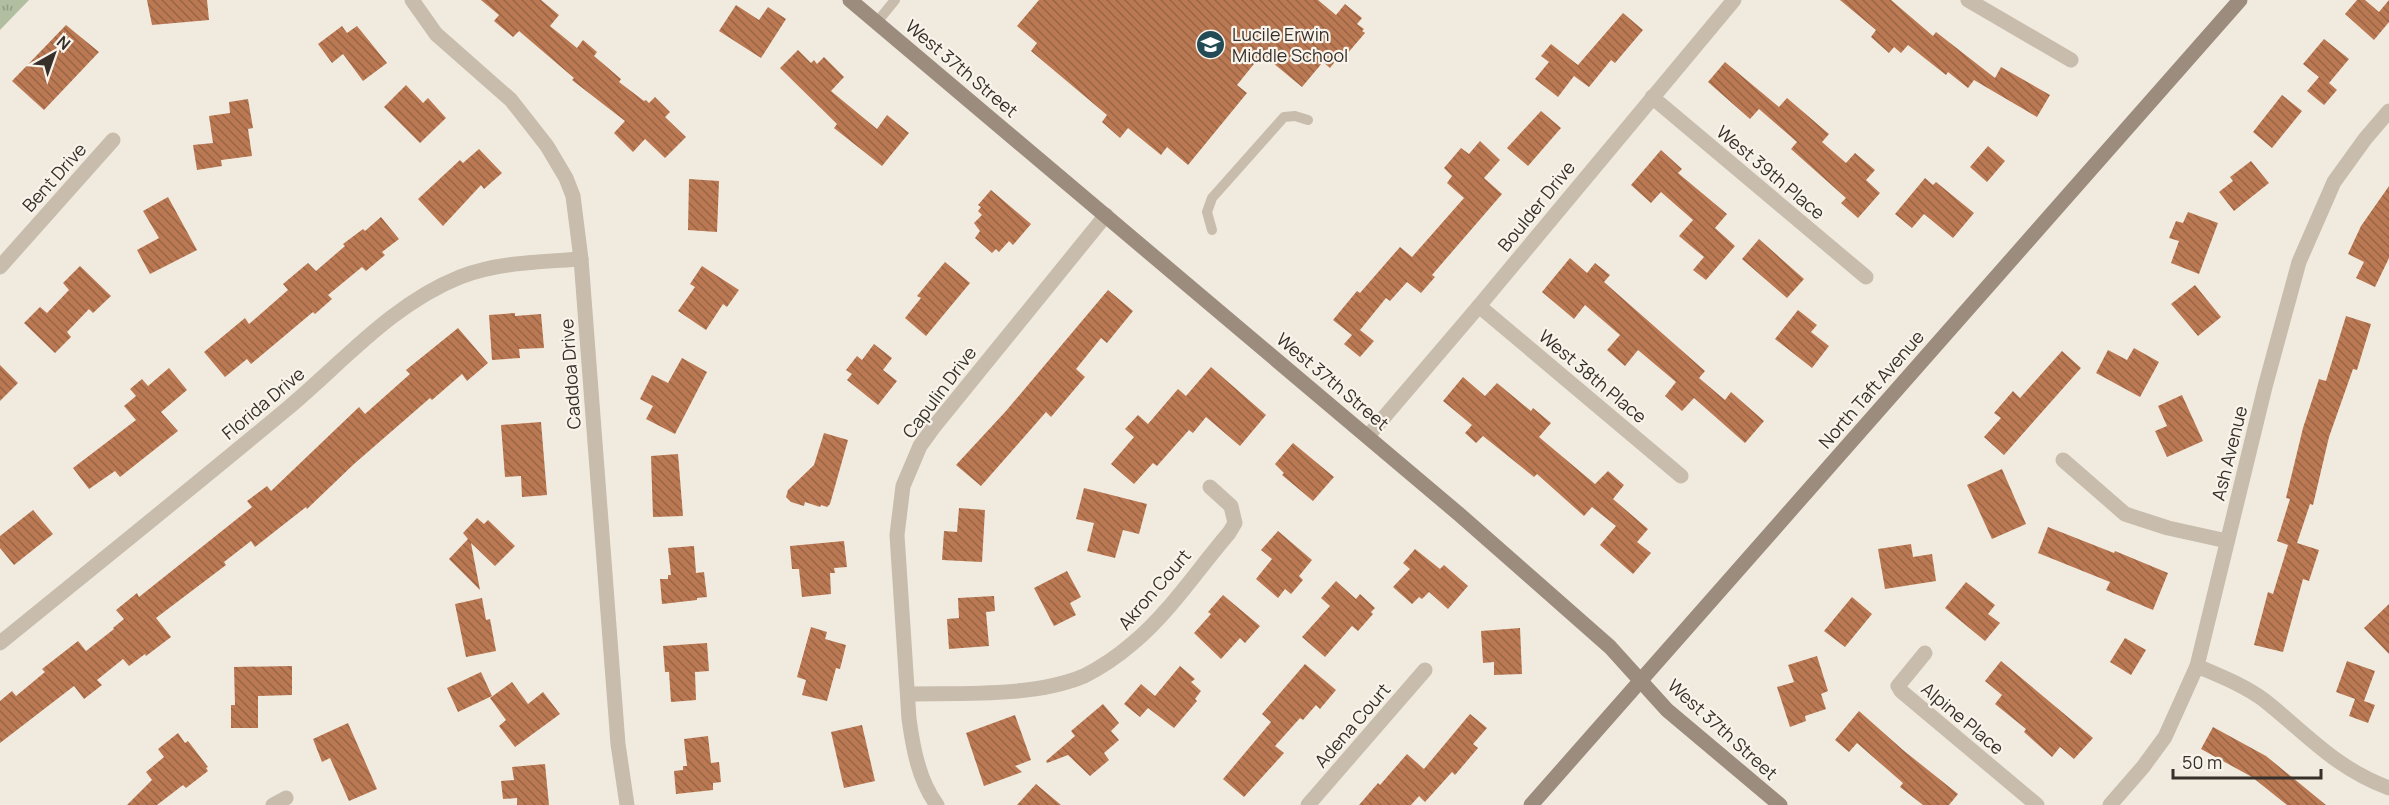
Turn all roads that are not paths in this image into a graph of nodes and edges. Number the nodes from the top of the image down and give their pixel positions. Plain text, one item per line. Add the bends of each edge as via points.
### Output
1 (412, 0) edge
2 (850, 0) edge
3 (895, 0) edge
4 (1734, 0) edge
5 (1968, 0) edge
6 (2240, 0) edge
7 (877, 22) junction
8 (2071, 60) dead end
9 (1652, 97) junction
10 (2389, 111) edge
11 (1308, 120) dead end
12 (113, 140) dead end
13 (1106, 214) junction
14 (1212, 230) dead end
15 (581, 259) junction
16 (0, 267) edge
17 (1866, 277) dead end
18 (1479, 306) junction
19 (1368, 436) junction
20 (2063, 460) dead end
21 (1681, 476) dead end
22 (1210, 487) dead end
23 (2227, 541) junction
24 (0, 643) edge
25 (1925, 653) dead end
26 (2197, 666) junction
27 (1425, 670) dead end
28 (1641, 679) junction
29 (908, 694) junction
30 (2389, 788) edge
31 (627, 805) edge
32 (937, 805) edge
33 (1308, 805) edge
34 (1531, 805) edge
35 (1780, 805) edge
36 (2037, 805) edge
37 (2110, 805) edge

1 - 15 street, Caddoa Drive via 436,34 512,100 547,146 573,196
2 - 7 street, West 37th Street
3 - 7 lane
4 - 9 street, Boulder Drive
5 - 8 street
6 - 28 street, North Taft Avenue
7 - 13 street, West 37th Street
9 - 17 street, West 39th Place
9 - 18 street, Boulder Drive
10 - 23 street, Ash Avenue via 2334,182 2299,262
11 - 14 lane via 1284,117 1212,198 1207,212
12 - 16 street, Bent Drive
13 - 19 street, West 37th Street
13 - 29 street, Capulin Drive via 933,428 911,465 903,486 897,535
15 - 24 street, Florida Drive via 478,271 418,298
15 - 31 street, Caddoa Drive via 618,744
18 - 19 street, Boulder Drive
18 - 21 street, West 38th Place
19 - 28 street, West 37th Street via 1610,647
20 - 23 street via 2126,513 2168,528
22 - 29 street, Akron Court via 1231,506 1235,523 1150,626 1110,659 1085,675 1061,683 1006,691
23 - 26 street, Ash Avenue
25 - 36 street, Alpine Place via 1901,680 1901,691
26 - 30 street via 2262,699 2337,762
26 - 37 street, Ash Avenue via 2164,737
27 - 33 street, Adena Court
28 - 34 street, North Taft Avenue
28 - 35 street, West 37th Street via 1667,710
29 - 32 street, Capulin Drive via 914,749

